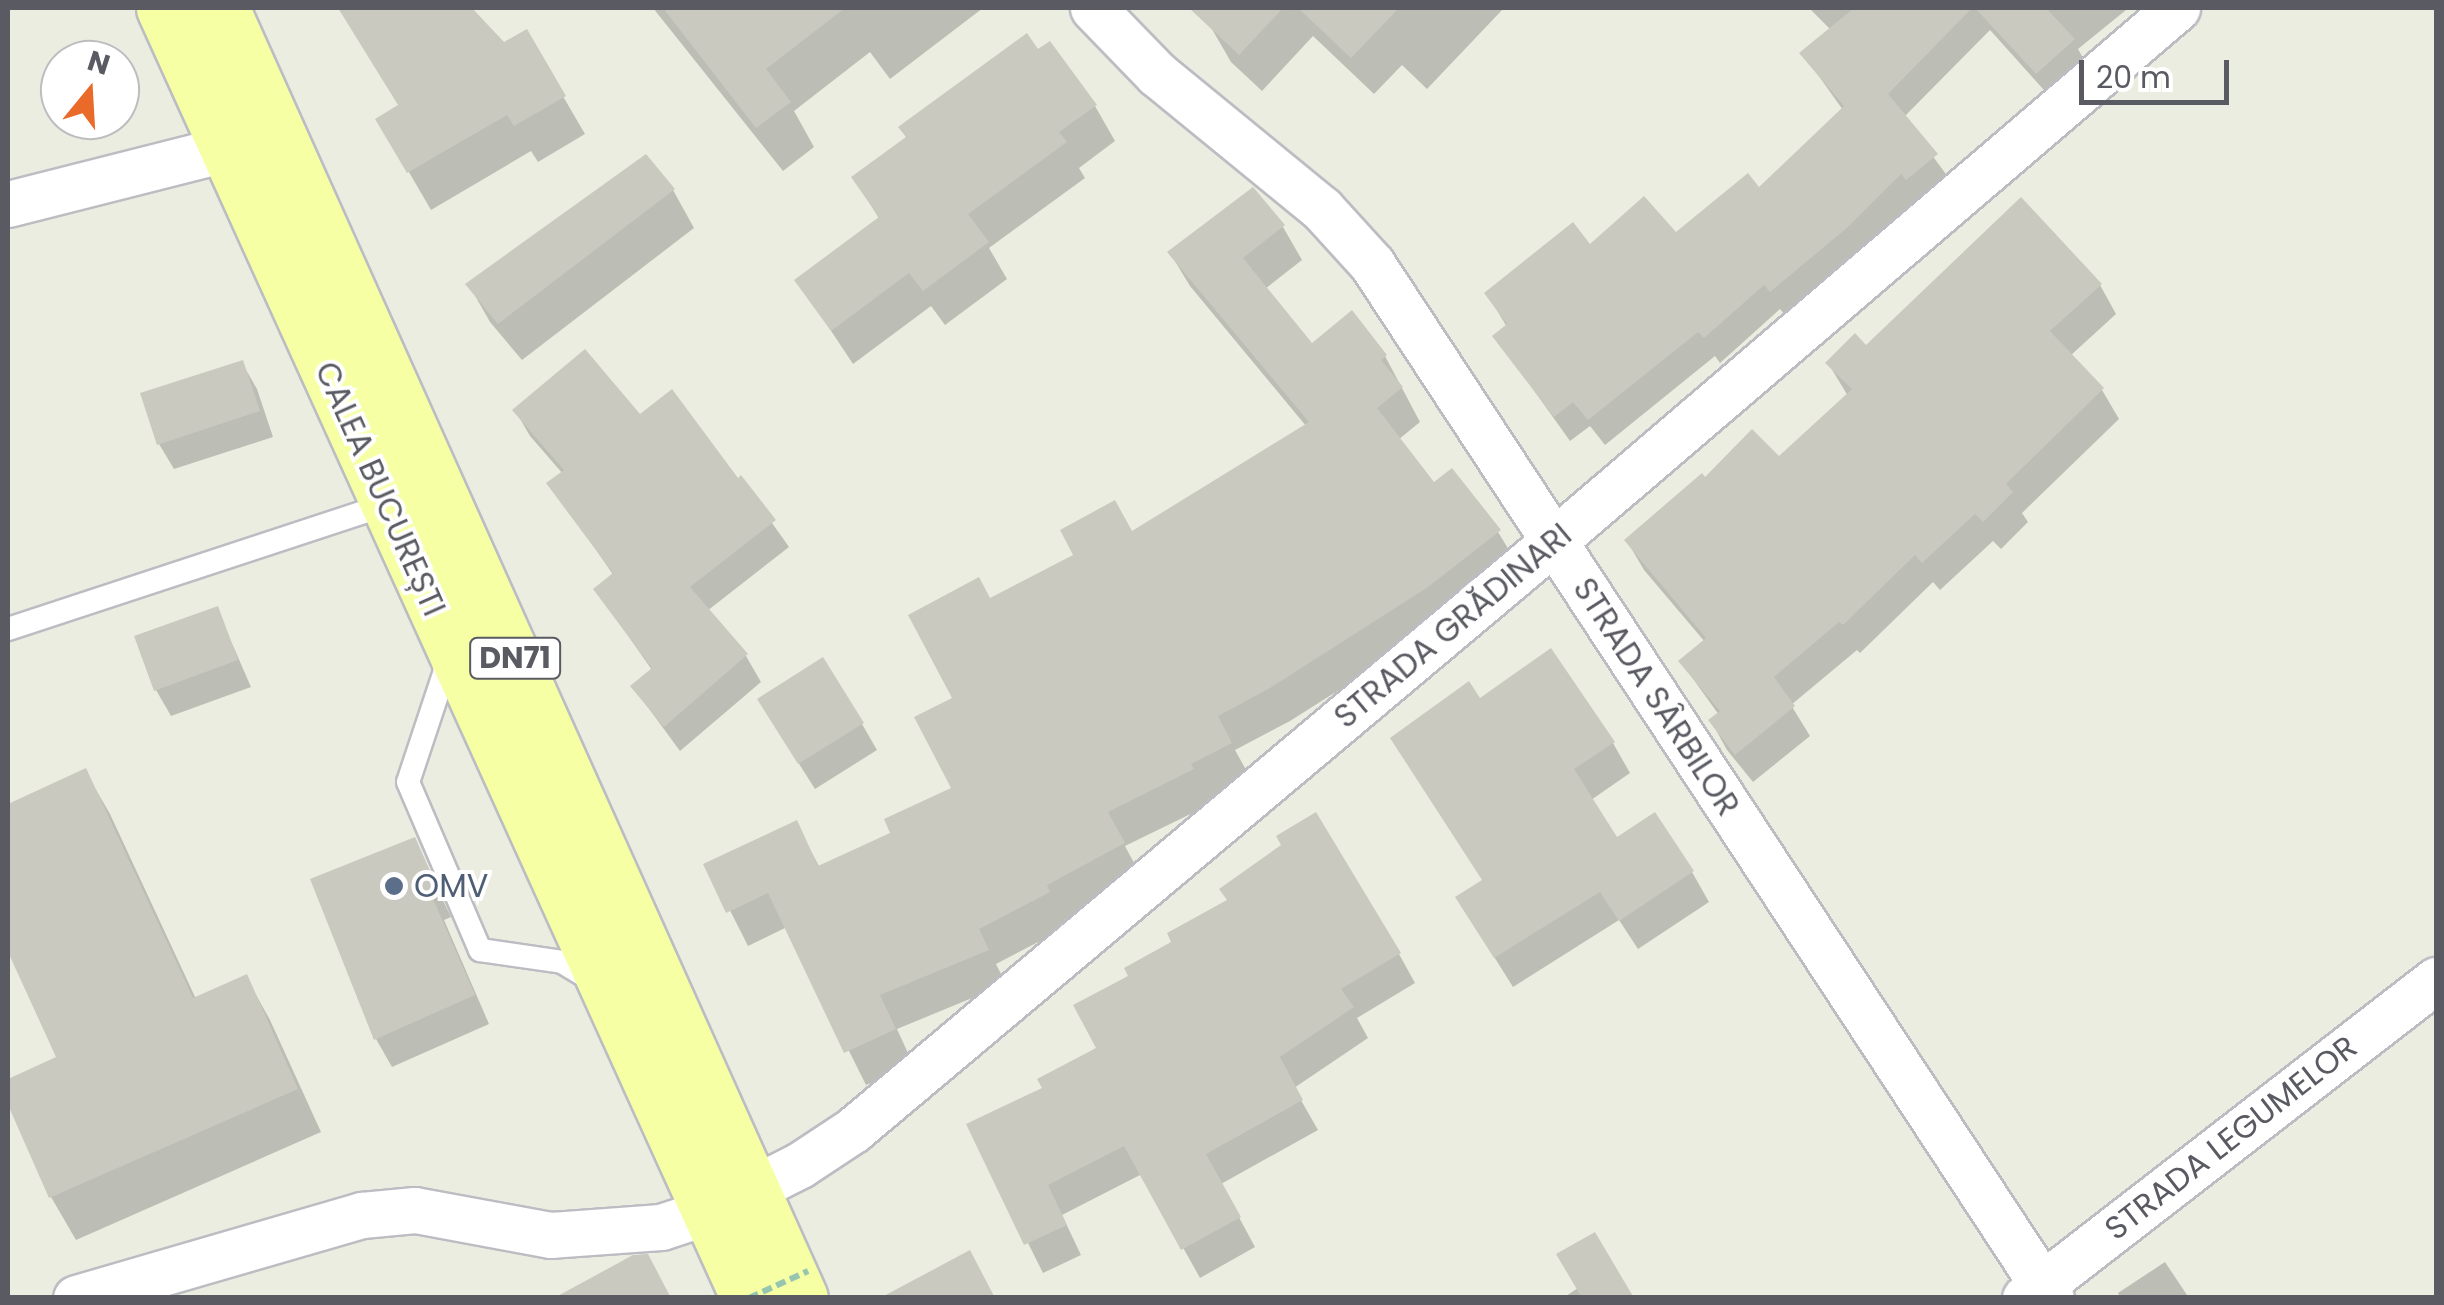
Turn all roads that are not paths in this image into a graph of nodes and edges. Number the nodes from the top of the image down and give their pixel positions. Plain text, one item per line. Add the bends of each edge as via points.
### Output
1 (164, 8) edge
2 (221, 8) edge
3 (1092, 8) edge
4 (2177, 8) edge
5 (249, 139) junction
6 (8, 204) edge
7 (386, 505) junction
8 (1554, 542) junction
9 (433, 608) junction
10 (8, 629) edge
11 (2436, 980) edge
12 (614, 993) junction
13 (729, 1201) junction
14 (804, 1284) edge
15 (2040, 1293) edge
16 (76, 1298) edge
17 (749, 1298) edge

1 - 5 main road, CALEA BUCUREȘTI / DN71
2 - 5 main road, CALEA BUCUREȘTI / DN71
3 - 8 street, STRADA SÂRBILOR via 1156,74 1322,209 1372,264
4 - 8 street, STRADA GRĂDINARI
5 - 6 street
5 - 7 main road, CALEA BUCUREȘTI / DN71
5 - 13 main road, CALEA BUCUREȘTI / DN71
7 - 9 main road, CALEA BUCUREȘTI / DN71
7 - 10 lane
8 - 13 street, STRADA GRĂDINARI via 853,1130
8 - 15 street, STRADA SÂRBILOR
9 - 12 main road, CALEA BUCUREȘTI / DN71
9 - 12 lane via 445,670 408,782 480,950 562,962
11 - 15 street, STRADA LEGUMELOR
12 - 13 main road, CALEA BUCUREȘTI / DN71
13 - 14 main road, CALEA BUCUREȘTI / DN71
13 - 16 street, STRADA GRĂDINARI via 661,1227 550,1235 415,1210 362,1214
13 - 17 main road, CALEA BUCUREȘTI / DN71

